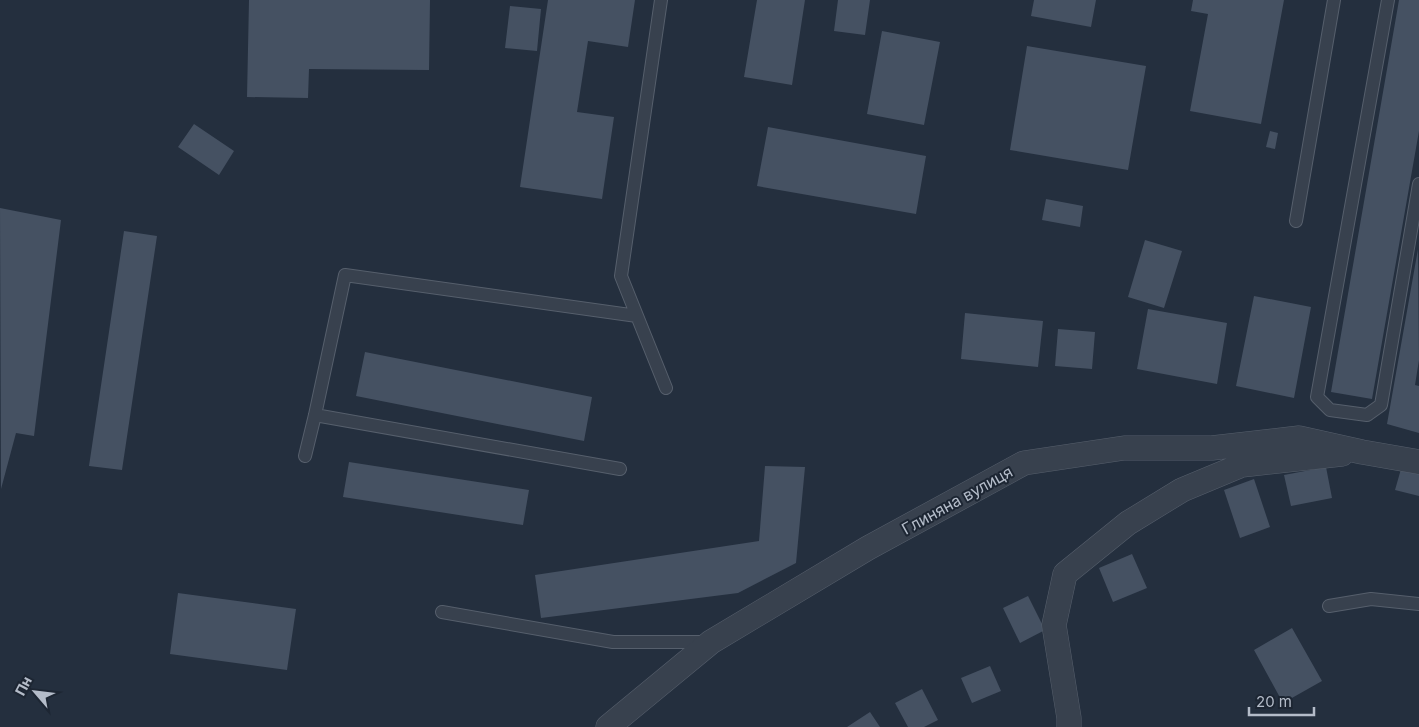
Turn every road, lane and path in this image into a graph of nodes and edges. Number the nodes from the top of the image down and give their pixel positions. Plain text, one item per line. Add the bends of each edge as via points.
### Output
1 (662, 0) edge
2 (1334, 0) edge
3 (1388, 0) edge
4 (1419, 184) edge
5 (1296, 221) dead end
6 (637, 316) junction
7 (666, 388) dead end
8 (316, 415) junction
9 (1362, 452) junction
10 (305, 456) dead end
11 (1419, 462) edge
12 (620, 469) dead end
13 (1419, 604) edge
14 (1330, 606) dead end
15 (442, 612) dead end
16 (711, 642) junction
17 (608, 727) edge
18 (1069, 727) edge

1 - 6 lane via 621,276
2 - 5 lane
3 - 4 lane via 1317,397 1330,410 1367,415 1381,405
6 - 7 lane
6 - 8 lane via 345,275
8 - 10 lane
8 - 12 lane
9 - 11 street, Глиняна вулиця
9 - 16 street, Глиняна вулиця via 1298,438 1212,448 1124,448 1024,463 868,548
9 - 18 street, Глиняна вулиця via 1242,464 1182,490 1128,522 1065,574 1054,625
13 - 14 lane via 1371,599
15 - 16 lane via 613,642
16 - 17 street, Глиняна вулиця

